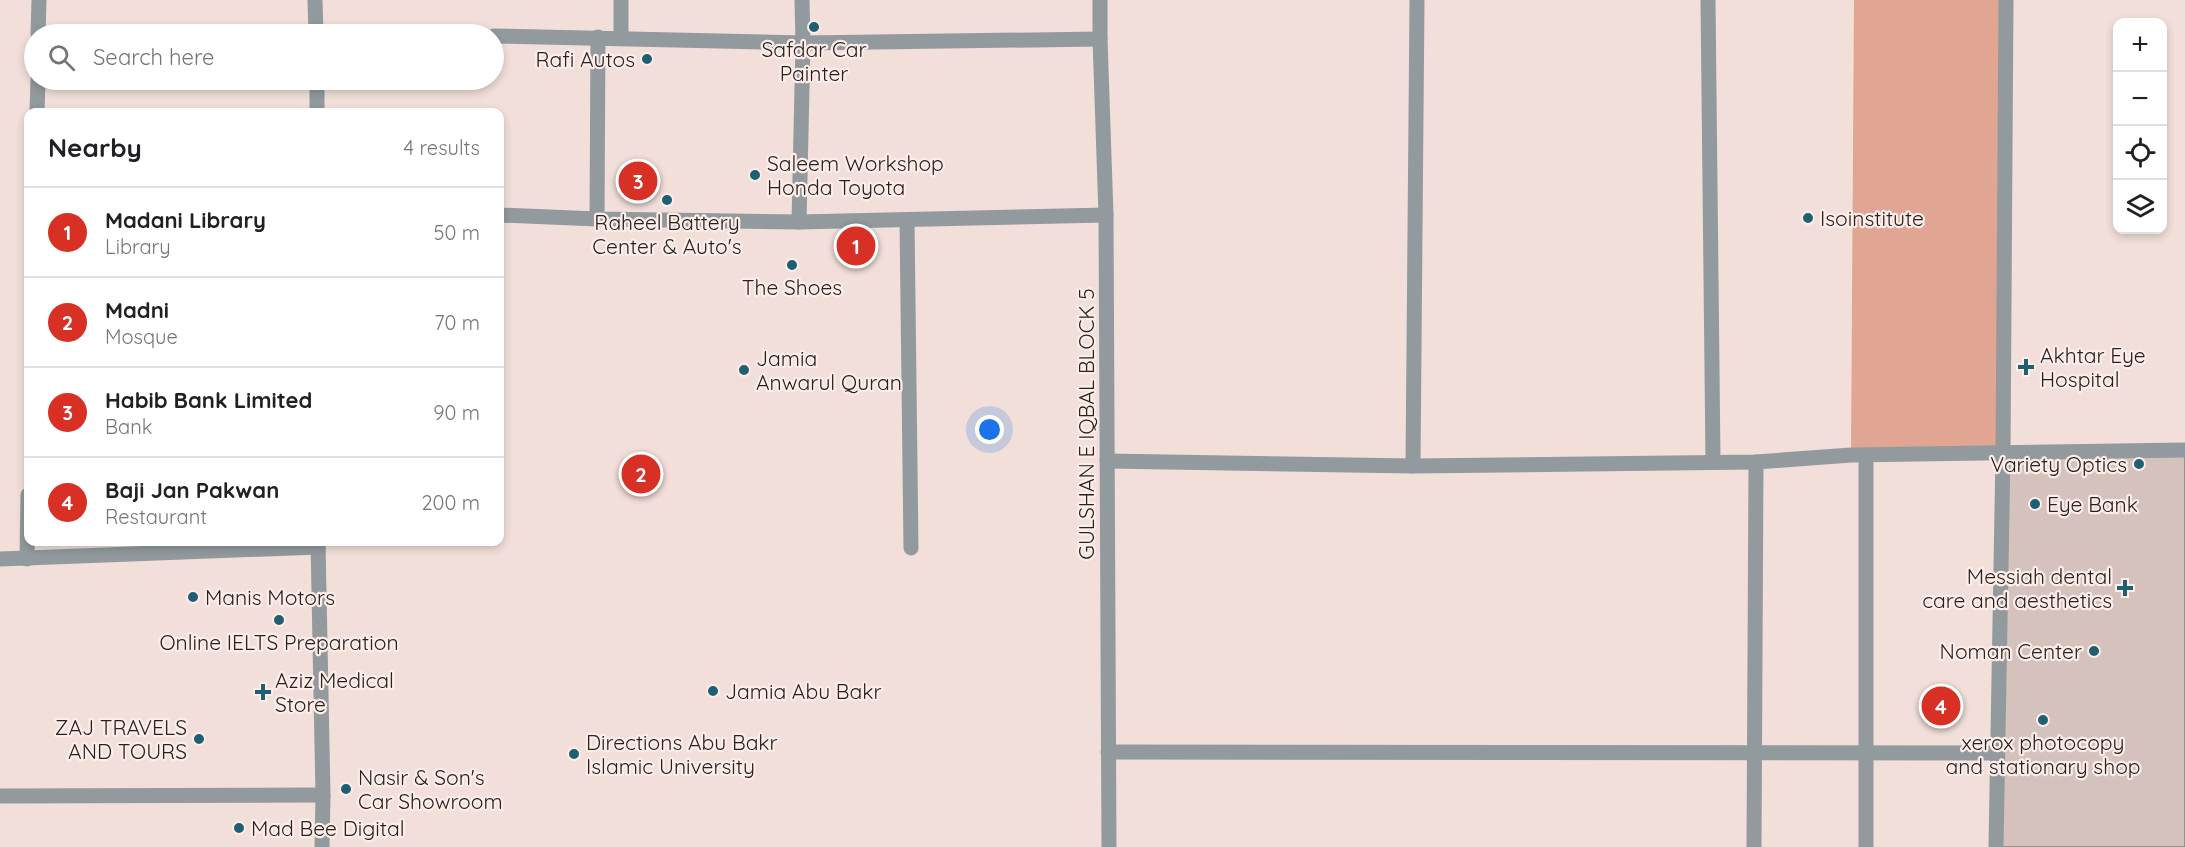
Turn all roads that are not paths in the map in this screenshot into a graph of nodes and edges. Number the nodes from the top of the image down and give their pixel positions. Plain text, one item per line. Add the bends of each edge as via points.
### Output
1 (39, 0) edge
2 (315, 0) edge
3 (621, 0) edge
4 (802, 0) edge
5 (1100, 0) edge
6 (1417, 0) edge
7 (1708, 0) edge
8 (2006, 0) edge
9 (39, 24) edge
10 (316, 24) edge
11 (504, 36) edge
12 (598, 37) junction
13 (621, 38) junction
14 (1100, 39) junction
15 (803, 43) junction
16 (38, 90) edge
17 (316, 90) edge
18 (37, 108) edge
19 (317, 108) edge
20 (504, 215) edge
21 (1106, 215) junction
22 (597, 219) junction
23 (907, 220) junction
24 (799, 222) junction
25 (2185, 450) edge
26 (2003, 454) junction
27 (1866, 455) junction
28 (1107, 461) junction
29 (1713, 461) junction
30 (1756, 462) junction
31 (1413, 466) junction
32 (27, 546) edge
33 (279, 546) edge
34 (318, 546) edge
35 (911, 548) dead end
36 (0, 559) edge
37 (27, 559) junction
38 (1108, 752) junction
39 (1754, 753) junction
40 (1866, 753) junction
41 (1996, 753) junction
42 (323, 795) junction
43 (0, 796) edge
44 (322, 847) edge
45 (1109, 847) edge
46 (1754, 847) edge
47 (1866, 847) edge
48 (1995, 847) edge

1 - 9 street
2 - 10 street
3 - 13 street
4 - 15 street
5 - 14 street, GULSHAN E IQBAL BLOCK 5
6 - 31 street
7 - 29 street
8 - 26 street
11 - 12 street
12 - 13 street
12 - 22 street
13 - 15 street
14 - 15 street
14 - 21 street, GULSHAN E IQBAL BLOCK 5
15 - 24 street
16 - 18 street
17 - 19 street
20 - 22 street
21 - 23 street
21 - 28 street, GULSHAN E IQBAL BLOCK 5
22 - 24 street
23 - 24 street
23 - 35 street
25 - 26 street
26 - 27 street
26 - 41 street
27 - 30 street
27 - 40 street
28 - 31 street
28 - 38 street, GULSHAN E IQBAL BLOCK 5
29 - 30 street
29 - 31 street
30 - 39 street
32 - 37 street
33 - 37 street
34 - 42 street
36 - 37 street
38 - 39 street
38 - 45 street, GULSHAN E IQBAL BLOCK 5
39 - 40 street
39 - 46 street
40 - 41 street
40 - 47 street
41 - 48 street
42 - 43 street
42 - 44 street

